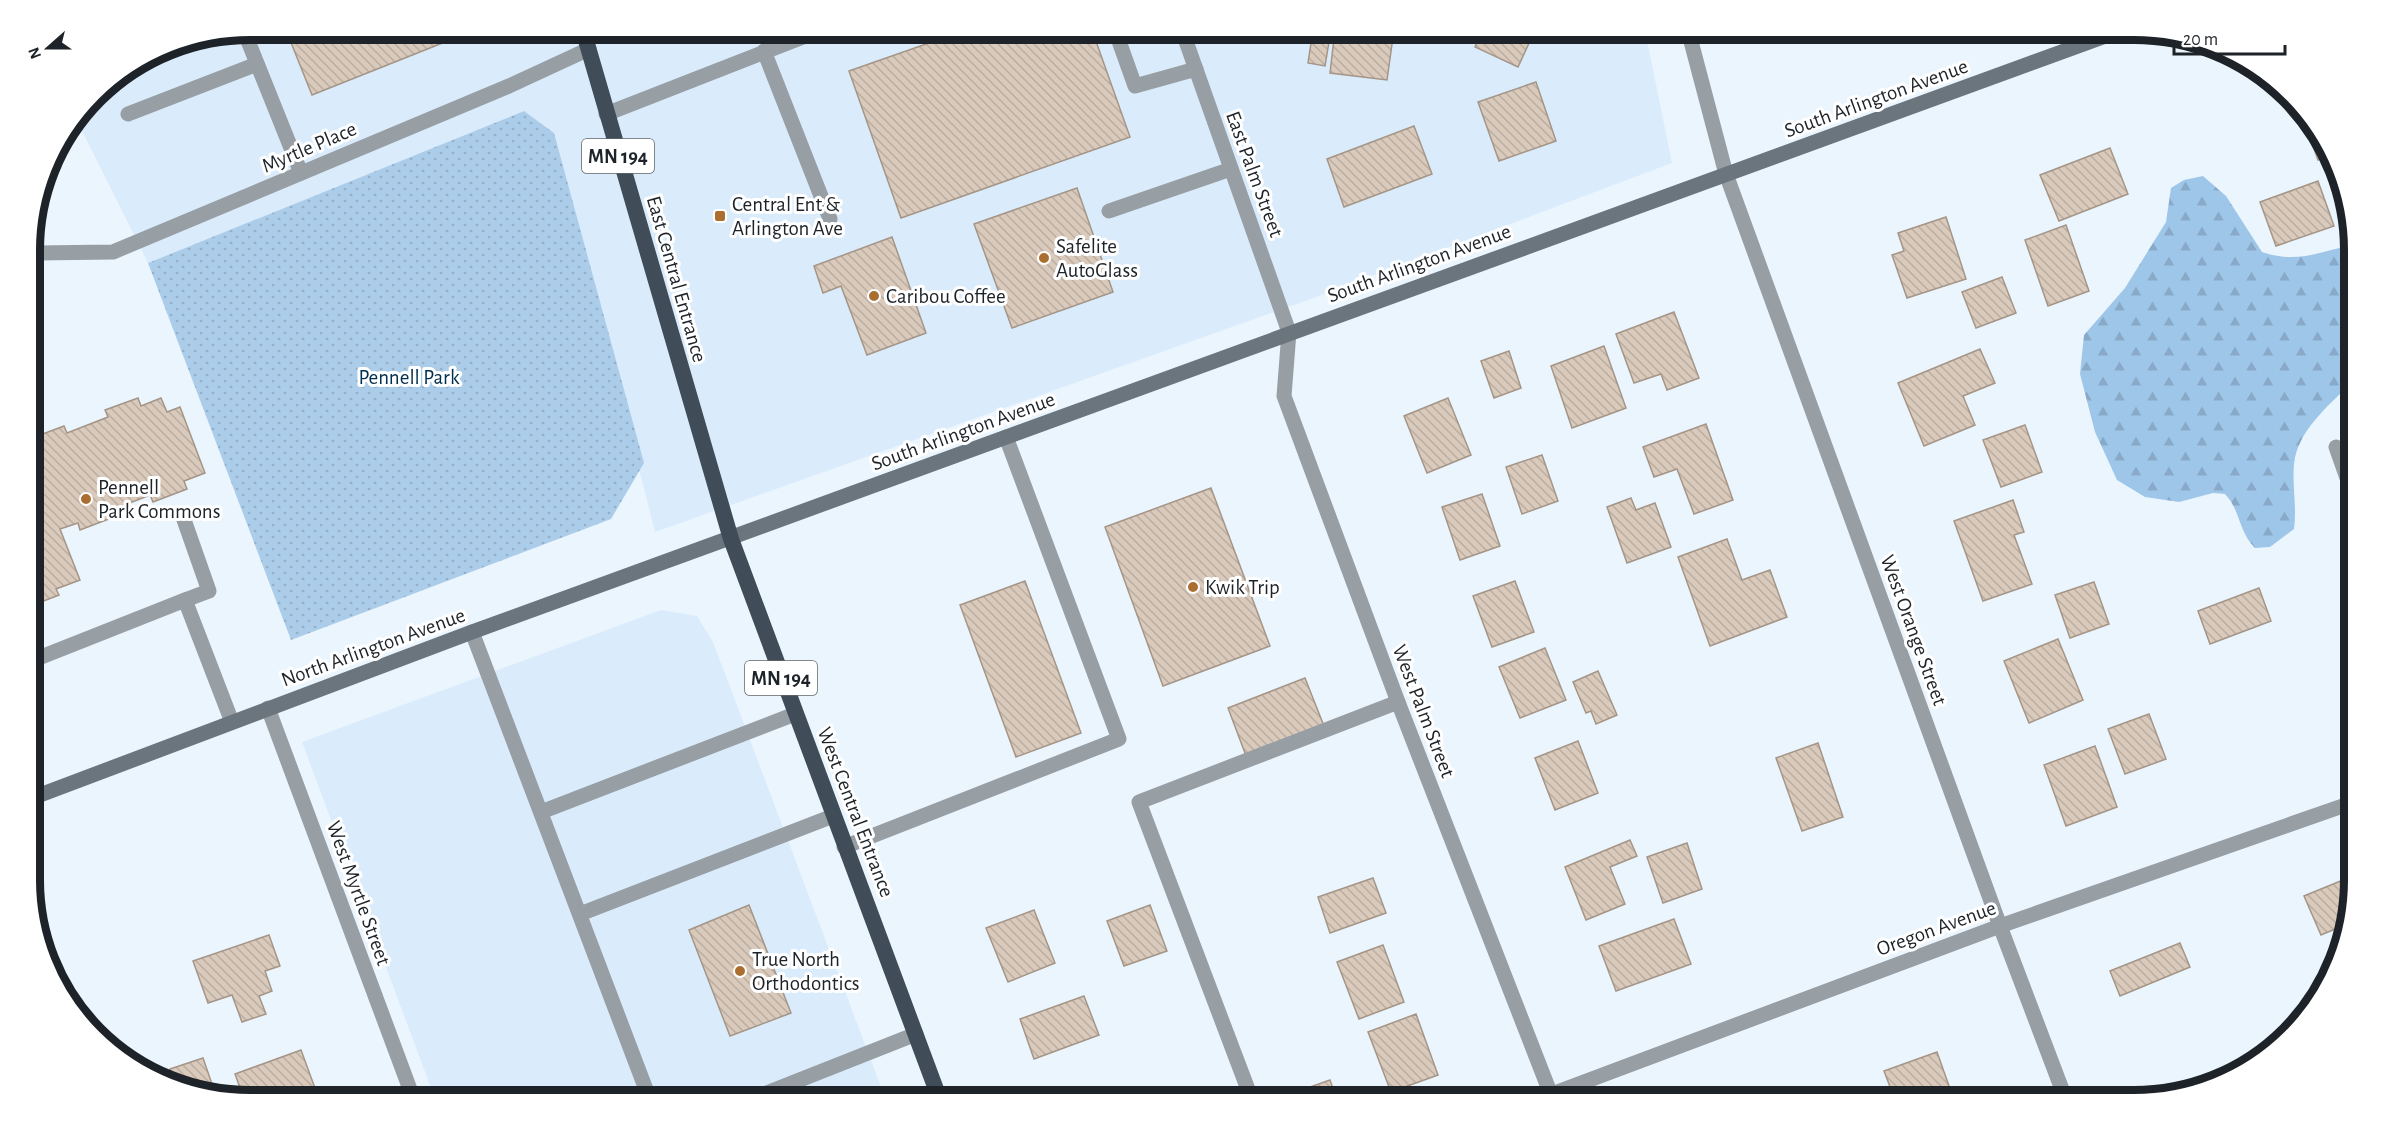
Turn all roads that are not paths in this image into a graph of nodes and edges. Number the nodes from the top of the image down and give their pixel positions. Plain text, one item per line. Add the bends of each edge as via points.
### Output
1 (1186, 40) edge
2 (1691, 40) edge
3 (2094, 40) edge
4 (248, 41) edge
5 (586, 41) edge
6 (792, 41) edge
7 (1119, 41) edge
8 (589, 49) junction
9 (764, 51) junction
10 (257, 64) junction
11 (1196, 69) junction
12 (128, 114) dead end
13 (606, 114) junction
14 (1231, 169) junction
15 (301, 173) junction
16 (1726, 174) junction
17 (1109, 211) dead end
18 (830, 219) dead end
19 (41, 248) edge
20 (1289, 332) junction
21 (1006, 438) junction
22 (2336, 447) dead end
23 (2344, 470) edge
24 (183, 517) dead end
25 (731, 539) junction
26 (185, 600) junction
27 (472, 632) junction
28 (40, 657) edge
29 (1398, 702) junction
30 (268, 708) junction
31 (795, 714) junction
32 (232, 722) junction
33 (40, 795) edge
34 (2344, 806) edge
35 (541, 812) junction
36 (833, 816) junction
37 (844, 847) junction
38 (580, 914) junction
39 (2000, 926) junction
40 (916, 1034) junction
41 (1248, 1089) edge
42 (1543, 1089) edge
43 (1569, 1089) edge
44 (2062, 1089) edge
45 (410, 1090) edge
46 (646, 1090) edge
47 (775, 1090) edge
48 (936, 1090) edge

1 - 11 street, East Palm Street
2 - 16 street, West Orange Street
3 - 16 main road, South Arlington Avenue
4 - 10 street
5 - 8 highway, East Central Entrance / MN 194
6 - 9 street
7 - 11 street via 1135,86
8 - 13 highway, East Central Entrance / MN 194
8 - 15 street, Myrtle Place
9 - 13 street
9 - 18 street
10 - 12 street
10 - 15 street
11 - 14 street, East Palm Street
13 - 25 highway, East Central Entrance / MN 194
14 - 17 street
14 - 20 street, East Palm Street
15 - 19 street, Myrtle Place via 113,252
16 - 20 main road, South Arlington Avenue
16 - 39 street, West Orange Street
20 - 21 main road, South Arlington Avenue
20 - 29 street, West Palm Street via 1284,396
21 - 25 main road, South Arlington Avenue
21 - 37 street via 1119,739
22 - 23 street
24 - 26 street via 209,591
25 - 27 main road, North Arlington Avenue
25 - 31 highway, West Central Entrance / MN 194
26 - 28 street
26 - 32 street
27 - 30 main road, North Arlington Avenue
27 - 35 street
29 - 41 street via 1139,802
29 - 42 street, West Palm Street
30 - 32 main road, North Arlington Avenue
30 - 45 street, West Myrtle Street
31 - 35 street
31 - 36 highway, West Central Entrance / MN 194
32 - 33 main road, North Arlington Avenue
34 - 39 street, Oregon Avenue
35 - 38 street
36 - 37 highway, West Central Entrance / MN 194
36 - 38 street
37 - 40 highway, West Central Entrance / MN 194
38 - 46 street
39 - 43 street, Oregon Avenue
39 - 44 street, West Orange Street
40 - 47 street
40 - 48 highway, West Central Entrance / MN 194

